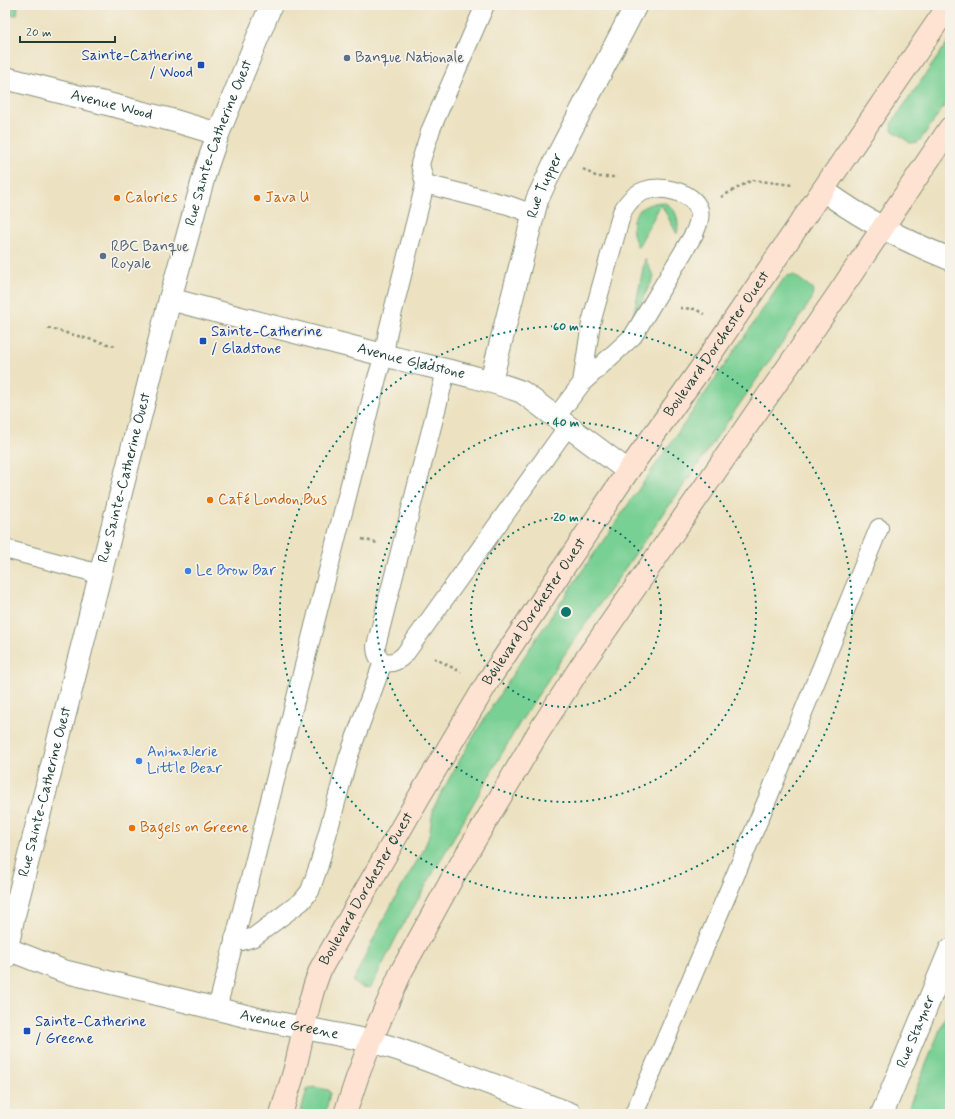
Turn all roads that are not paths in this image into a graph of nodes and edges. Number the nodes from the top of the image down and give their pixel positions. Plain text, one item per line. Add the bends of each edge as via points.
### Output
1 (272, 5) edge
2 (485, 5) edge
3 (636, 5) edge
4 (950, 5) edge
5 (5, 78) edge
6 (950, 128) edge
7 (218, 134) junction
8 (426, 184) junction
9 (823, 190) junction
10 (533, 214) junction
11 (883, 228) junction
12 (950, 259) edge
13 (170, 299) junction
14 (384, 355) junction
15 (446, 370) junction
16 (491, 380) junction
17 (582, 383) junction
18 (562, 422) junction
19 (628, 471) junction
20 (879, 528) dead end
21 (5, 549) edge
22 (100, 574) junction
23 (383, 662) junction
24 (234, 939) junction
25 (950, 950) edge
26 (6, 952) edge
27 (217, 1009) junction
28 (304, 1028) junction
29 (371, 1041) junction
30 (281, 1114) edge
31 (345, 1114) edge
32 (571, 1114) edge
33 (634, 1114) edge
34 (882, 1114) edge

1 - 7 street, Rue Sainte-Catherine Ouest
2 - 8 lane via 424,150 420,164
3 - 10 street, Rue Tupper via 543,186
4 - 9 main road, Boulevard Dorchester Ouest
5 - 7 street, Avenue Wood
6 - 11 main road
7 - 13 street, Rue Sainte-Catherine Ouest
8 - 10 lane
8 - 14 lane
9 - 11 street
9 - 19 main road, Boulevard Dorchester Ouest
10 - 16 street, Rue Tupper
11 - 12 street
11 - 29 main road via 552,710 470,847 400,972
13 - 14 street, Avenue Gladstone
13 - 22 street, Rue Sainte-Catherine Ouest
14 - 15 street, Avenue Gladstone
14 - 24 lane
15 - 16 street, Avenue Gladstone
15 - 23 lane via 376,646 379,660
16 - 18 street, Avenue Gladstone via 522,392
17 - 17 lane via 633,336 694,234 699,217 698,209 684,195 661,188 643,191 634,197 622,212 591,324
17 - 18 lane
18 - 19 street, Avenue Gladstone
18 - 23 lane via 405,654 393,662
19 - 28 main road, Boulevard Dorchester Ouest via 490,678 415,803 321,968
20 - 33 lane
21 - 22 lane
22 - 26 street, Rue Sainte-Catherine Ouest
23 - 24 lane via 348,758 310,891 302,901 254,937 242,941
24 - 27 lane
25 - 34 street, Rue Stayner
26 - 27 street, Avenue Greene via 63,971
27 - 28 street, Avenue Greene
28 - 29 street, Avenue Greene
28 - 30 main road, Boulevard Dorchester Ouest
29 - 31 main road
29 - 32 street, Avenue Greene via 411,1053

